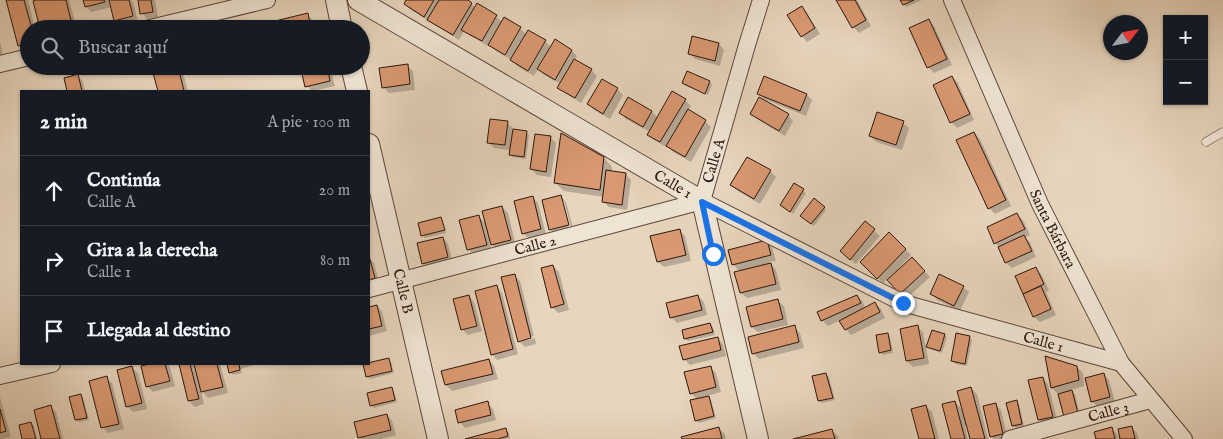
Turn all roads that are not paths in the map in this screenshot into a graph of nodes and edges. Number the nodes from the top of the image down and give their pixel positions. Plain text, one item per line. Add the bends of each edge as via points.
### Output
1 (268, 0) edge
2 (336, 0) edge
3 (358, 0) edge
4 (761, 0) edge
5 (952, 0) edge
6 (184, 20) edge
7 (340, 20) edge
8 (20, 59) edge
9 (0, 64) edge
10 (353, 75) edge
11 (357, 90) edge
12 (1223, 132) edge
13 (1206, 142) dead end
14 (370, 148) edge
15 (702, 202) junction
16 (400, 281) junction
17 (370, 289) edge
18 (1120, 363) junction
19 (48, 365) edge
20 (0, 376) edge
21 (1150, 400) junction
22 (438, 439) edge
23 (758, 439) edge
24 (1010, 439) edge
25 (1184, 439) edge

1 - 6 street
2 - 7 street
3 - 15 street, Calle 1
4 - 15 street, Calle A
5 - 18 street, Santa Bárbara via 1040,204
8 - 9 street
10 - 11 street
12 - 13 lane
14 - 16 street, Calle B
15 - 16 street, Calle 2
15 - 18 street, Calle 1 via 903,303
15 - 23 street, Calle A
16 - 17 street, Calle 2
16 - 22 street, Calle B
18 - 21 street, Santa Bárbara
19 - 20 street
21 - 24 street, Calle 3
21 - 25 street, Santa Bárbara

